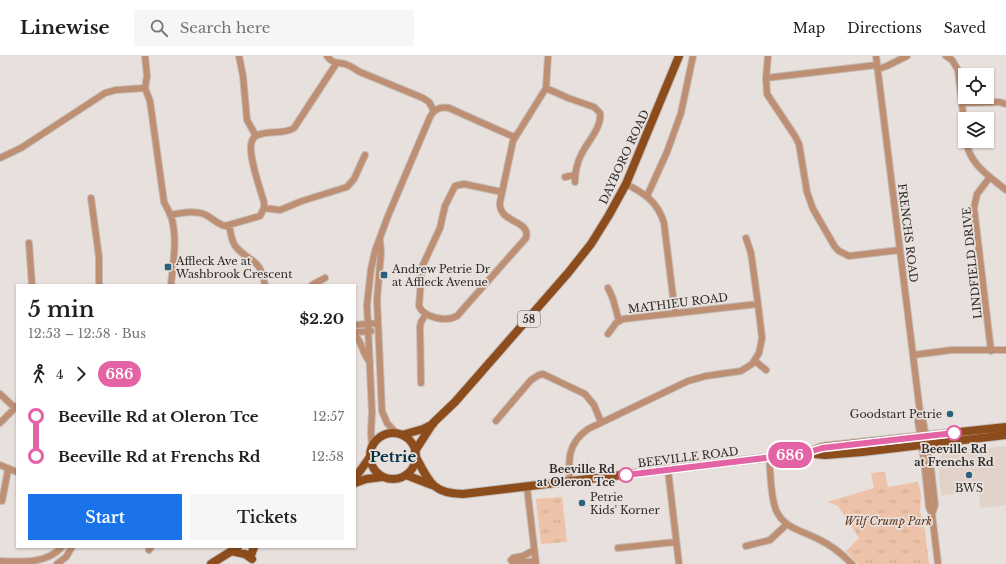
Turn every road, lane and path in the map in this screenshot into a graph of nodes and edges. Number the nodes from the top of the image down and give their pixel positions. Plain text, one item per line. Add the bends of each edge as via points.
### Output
1 (145, 56) edge
2 (239, 56) edge
3 (327, 56) edge
4 (548, 56) edge
5 (680, 56) edge
6 (693, 56) edge
7 (768, 56) edge
8 (876, 56) edge
9 (907, 56) edge
10 (946, 56) edge
11 (336, 64) junction
12 (877, 67) junction
13 (958, 70) edge
14 (766, 78) junction
15 (145, 88) junction
16 (546, 88) junction
17 (994, 102) edge
18 (1006, 104) edge
19 (434, 111) junction
20 (256, 136) junction
21 (514, 137) junction
22 (967, 148) edge
23 (365, 155) dead end
24 (0, 158) edge
25 (575, 175) junction
26 (565, 177) dead end
27 (990, 177) junction
28 (575, 182) dead end
29 (626, 184) junction
30 (1006, 190) edge
31 (502, 192) junction
32 (647, 196) junction
33 (91, 198) dead end
34 (264, 208) junction
35 (170, 215) junction
36 (229, 226) junction
37 (746, 238) dead end
38 (380, 240) junction
39 (29, 243) dead end
40 (900, 250) junction
41 (325, 278) dead end
42 (32, 284) edge
43 (99, 284) edge
44 (171, 284) edge
45 (265, 284) edge
46 (314, 284) edge
47 (608, 288) dead end
48 (758, 304) junction
49 (675, 313) junction
50 (426, 314) junction
51 (619, 321) junction
52 (378, 323) junction
53 (368, 324) junction
54 (356, 325) edge
55 (369, 331) junction
56 (378, 331) junction
57 (356, 333) edge
58 (608, 334) dead end
59 (356, 335) edge
60 (1006, 350) edge
61 (992, 351) junction
62 (913, 355) junction
63 (755, 361) junction
64 (370, 362) junction
65 (766, 370) dead end
66 (421, 383) dead end
67 (0, 394) edge
68 (16, 407) edge
69 (496, 420) dead end
70 (601, 422) junction
71 (0, 423) edge
72 (434, 423) junction
73 (1006, 427) edge
74 (400, 434) junction
75 (1006, 436) edge
76 (924, 441) junction
77 (372, 447) junction
78 (416, 454) junction
79 (370, 457) junction
80 (768, 458) junction
81 (0, 465) edge
82 (8, 470) junction
83 (668, 470) junction
84 (16, 472) edge
85 (406, 475) junction
86 (356, 477) edge
87 (382, 477) junction
88 (570, 482) junction
89 (356, 483) edge
90 (432, 485) junction
91 (527, 487) junction
92 (2, 503) edge
93 (786, 524) junction
94 (676, 542) junction
95 (746, 546) dead end
96 (61, 548) edge
97 (71, 548) edge
98 (618, 548) dead end
99 (234, 549) edge
100 (534, 550) junction
101 (252, 554) edge
102 (846, 558) junction
103 (0, 561) edge
104 (536, 562) edge
105 (60, 563) edge
106 (211, 564) edge
107 (679, 564) edge
108 (840, 564) edge
109 (852, 564) edge
110 (938, 564) edge

1 - 15 street
2 - 20 street via 246,120
3 - 11 street
4 - 16 street
5 - 29 main road, DAYBORO ROAD / 58
6 - 32 street via 680,119
7 - 14 street
8 - 12 street, FRENCHS ROAD
9 - 12 street via 883,68
10 - 13 street
11 - 19 street via 352,66 360,72 423,98
11 - 20 street via 294,128
12 - 14 street
12 - 40 street, FRENCHS ROAD
14 - 40 street via 770,100 799,144 807,192 813,209 835,247 848,256
15 - 24 street via 105,93 21,148
15 - 35 street via 150,101 164,202
16 - 21 street
16 - 25 street via 594,107 600,113 600,120 582,153
17 - 18 street
19 - 21 street via 449,108
19 - 38 street
20 - 34 street via 251,143 252,157
21 - 31 street
22 - 27 street via 974,162
23 - 34 street via 354,179 346,187 280,210
25 - 26 street
25 - 28 street
27 - 30 street
27 - 61 street, LINDFIELD DRIVE via 977,194 974,208
29 - 32 street
29 - 72 main road, DAYBORO ROAD / 58 via 602,227 568,273
31 - 50 street via 464,184 453,189 445,206 440,228 422,267 420,306
31 - 50 street via 499,206 501,211 525,228 526,238 458,316 448,319
32 - 49 street via 659,210 664,223
33 - 43 street
34 - 36 street via 260,216
35 - 36 street via 201,213 221,225
35 - 44 street via 175,245
36 - 45 street via 233,243 259,266
37 - 48 street via 752,253
38 - 52 street
38 - 53 street via 372,260 369,279
39 - 42 street
40 - 62 street, FRENCHS ROAD
41 - 46 street
47 - 51 street
48 - 49 street, MATHIEU ROAD
48 - 63 street via 762,343
49 - 51 street, MATHIEU ROAD
50 - 66 street via 420,327
51 - 58 street, MATHIEU ROAD
52 - 53 street
52 - 56 street
53 - 54 street
53 - 55 street
55 - 56 street
55 - 57 street
55 - 64 street
56 - 74 street via 382,411 387,423
59 - 64 street via 365,357
60 - 61 street
61 - 62 street via 952,350
62 - 76 street, FRENCHS ROAD
63 - 65 street
63 - 70 street via 738,372 688,381
64 - 77 street
67 - 68 street
68 - 71 street
69 - 70 street via 538,372 585,394 594,405
70 - 88 street via 583,432 574,443 569,460
72 - 74 main road, DAYBORO ROAD / 58 via 423,429
72 - 78 main road, DAYBORO ROAD / 58
73 - 76 main road, BEEVILLE ROAD
74 - 77 main road, 58 via 390,433 382,436
74 - 78 main road via 412,443
75 - 76 main road, BEEVILLE ROAD
76 - 80 main road, BEEVILLE ROAD via 825,455 806,453
76 - 110 street, FRENCHS ROAD via 929,507
77 - 79 main road
78 - 85 main road, 58 via 414,466
78 - 90 main road
79 - 86 main road
79 - 87 main road via 372,467
80 - 83 main road, BEEVILLE ROAD
80 - 93 street via 776,509
81 - 82 street
82 - 84 street
82 - 92 street
83 - 88 main road, BEEVILLE ROAD
83 - 94 street
85 - 87 main road via 393,480
85 - 90 main road, BEEVILLE ROAD
87 - 89 main road
88 - 91 main road, BEEVILLE ROAD
90 - 91 main road, BEEVILLE ROAD via 441,491 458,494
91 - 100 street
93 - 95 street via 770,540
93 - 102 street via 827,543
94 - 98 street
94 - 107 street
96 - 103 street via 43,562
97 - 105 street
99 - 101 main road
99 - 106 main road
100 - 104 street
100 - 104 street via 511,560 512,563
102 - 108 street
102 - 109 street

